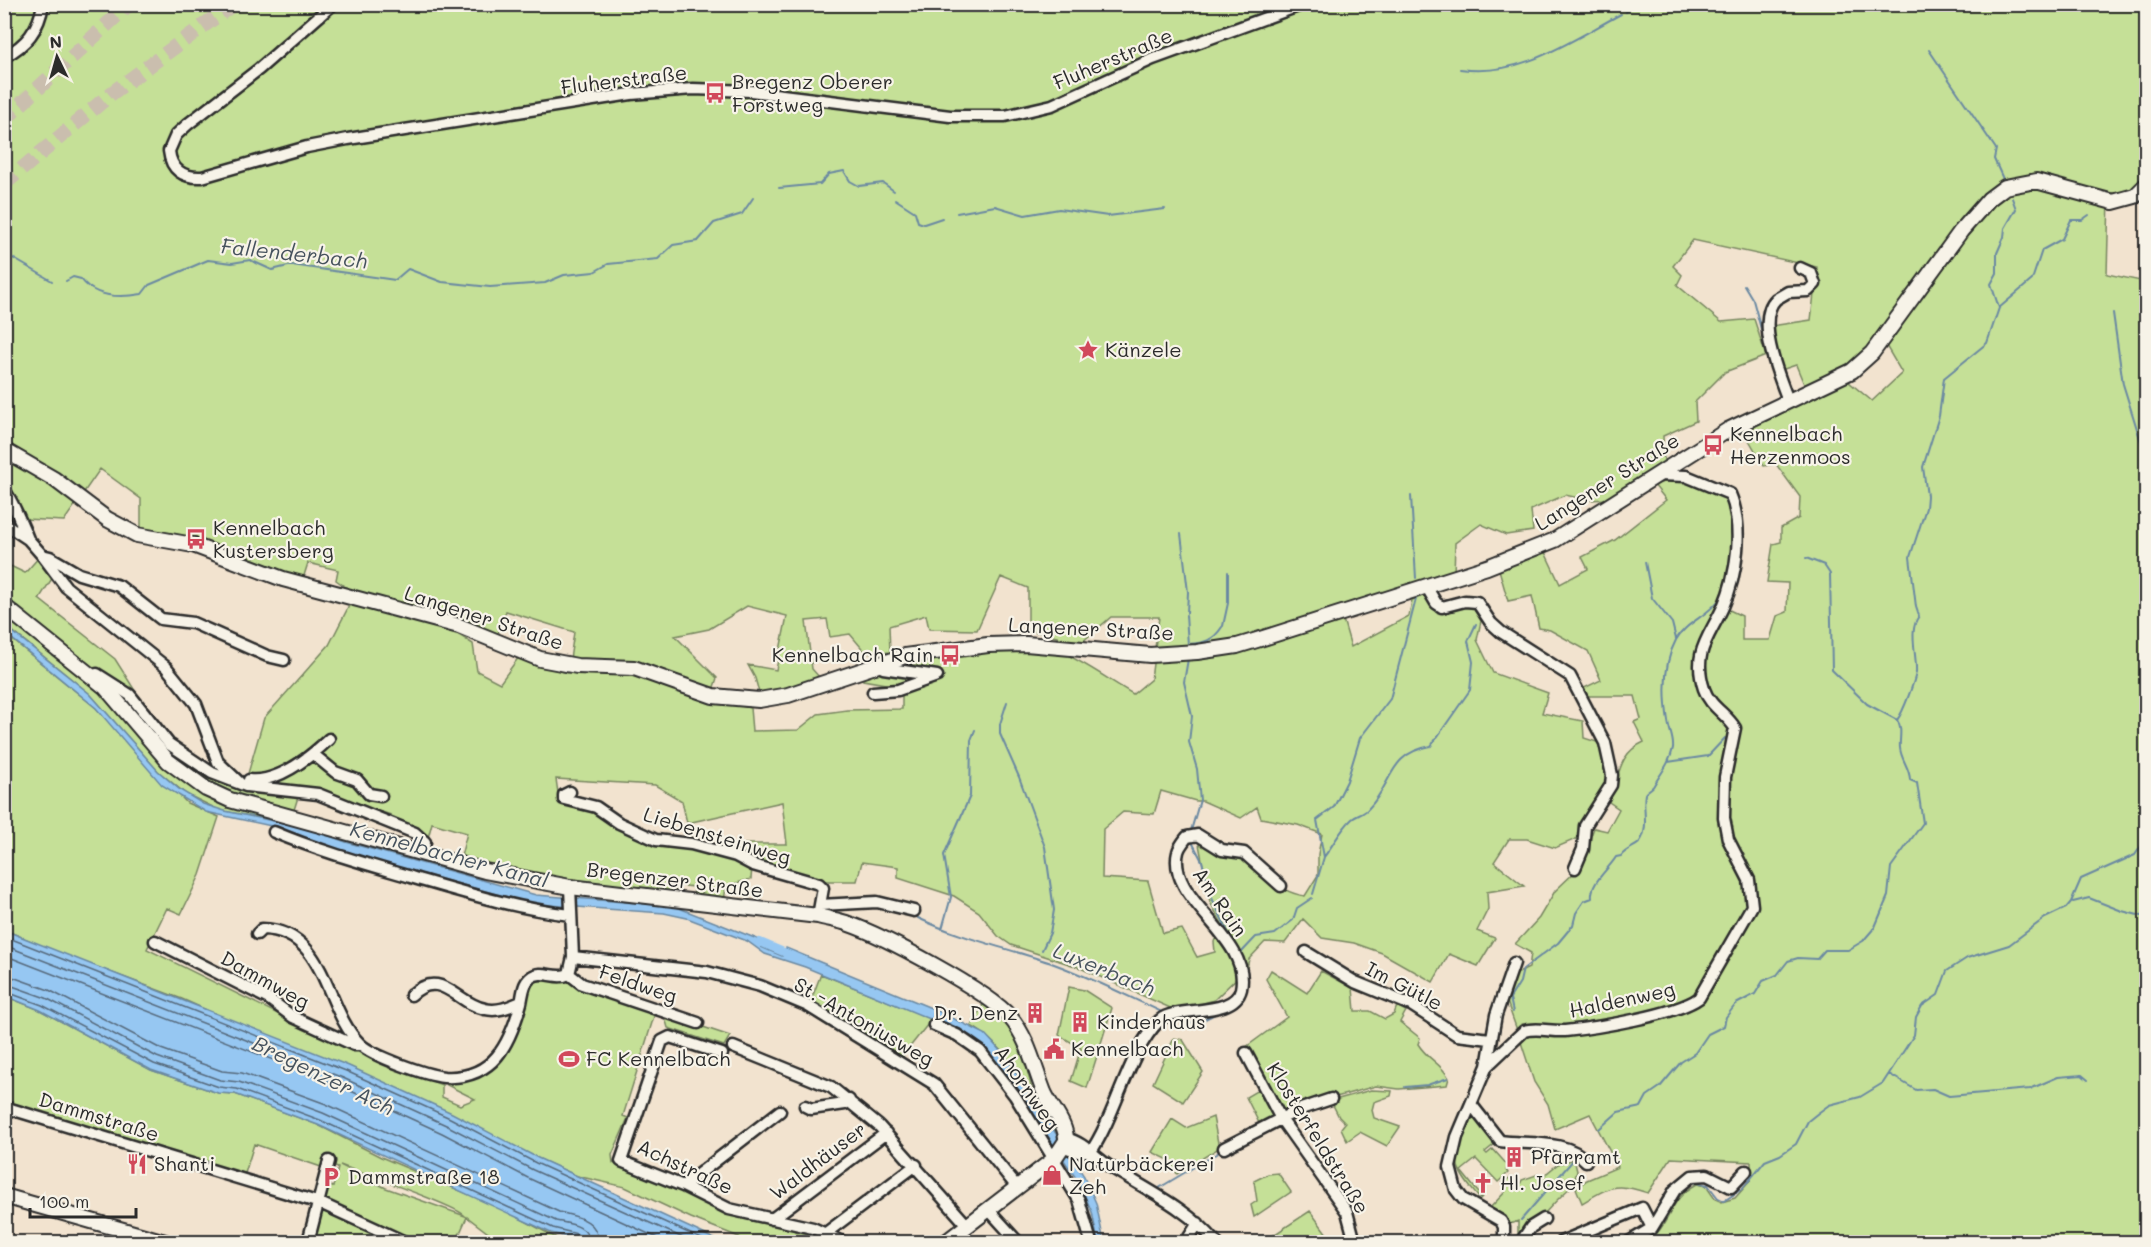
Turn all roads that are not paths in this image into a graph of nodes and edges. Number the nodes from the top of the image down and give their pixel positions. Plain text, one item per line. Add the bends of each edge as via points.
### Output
1 (43, 4) edge
2 (333, 4) edge
3 (1304, 4) edge
4 (4, 57) edge
5 (2146, 185) edge
6 (1800, 268) dead end
7 (1788, 400) junction
8 (4, 450) edge
9 (1658, 475) junction
10 (4, 490) edge
11 (4, 523) edge
12 (28, 539) junction
13 (42, 555) junction
14 (1432, 584) junction
15 (4, 606) edge
16 (284, 660) dead end
17 (879, 663) junction
18 (86, 672) junction
19 (873, 692) dead end
20 (329, 739) dead end
21 (313, 754) junction
22 (240, 783) junction
23 (570, 792) dead end
24 (381, 796) dead end
25 (274, 832) dead end
26 (423, 854) junction
27 (1575, 868) dead end
28 (1281, 886) dead end
29 (570, 891) junction
30 (914, 910) dead end
31 (819, 911) junction
32 (571, 913) junction
33 (257, 934) dead end
34 (155, 941) dead end
35 (1306, 952) dead end
36 (573, 957) junction
37 (1514, 963) dead end
38 (569, 974) junction
39 (411, 995) dead end
40 (521, 1002) junction
41 (698, 1023) dead end
42 (934, 1025) dead end
43 (1490, 1040) junction
44 (360, 1045) junction
45 (733, 1047) dead end
46 (1246, 1053) dead end
47 (722, 1054) dead end
48 (1487, 1066) junction
49 (1331, 1099) dead end
50 (849, 1100) junction
51 (1472, 1104) junction
52 (805, 1106) dead end
53 (4, 1107) edge
54 (780, 1111) dead end
55 (1281, 1119) junction
56 (886, 1133) junction
57 (1066, 1142) junction
58 (1224, 1148) dead end
59 (1087, 1152) junction
60 (1054, 1159) junction
61 (329, 1161) dead end
62 (1586, 1161) dead end
63 (916, 1165) junction
64 (1746, 1171) dead end
65 (683, 1186) junction
66 (1017, 1187) junction
67 (4, 1196) edge
68 (320, 1203) junction
69 (988, 1209) junction
70 (772, 1219) junction
71 (1544, 1219) dead end
72 (1198, 1223) junction
73 (967, 1225) junction
74 (1652, 1228) junction
75 (826, 1233) junction
76 (165, 1242) edge
77 (308, 1242) edge
78 (405, 1242) edge
79 (843, 1242) edge
80 (946, 1242) edge
81 (1018, 1242) edge
82 (1091, 1242) edge
83 (1186, 1242) edge
84 (1216, 1242) edge
85 (1355, 1242) edge
86 (1504, 1242) edge
87 (1521, 1242) edge
88 (1561, 1242) edge
89 (1629, 1242) edge

1 - 4 street via 33,34 21,48
2 - 3 street, Fluherstraße via 182,129 169,151 173,166 185,176 202,177 327,143 665,91 725,89 927,114 979,118 1011,115 1052,105 1153,59
5 - 7 main road, Langener Straße via 2135,196 2113,202 2036,181 2005,187 1961,231 1867,358 1846,374
6 - 7 street via 1810,273 1815,284 1804,293 1779,296 1772,302 1767,322 1774,363
7 - 9 main road, Langener Straße via 1728,430
8 - 17 main road, Langener Straße via 54,478 107,519 137,535 193,545 282,579 462,627 557,664 634,668 713,696 759,700
9 - 14 main road, Langener Straße via 1555,540
9 - 48 street, Haldenweg via 1686,476 1730,494 1733,500 1737,535 1731,576 1724,606 1704,641 1700,662 1703,686 1710,701 1735,728 1724,793 1724,818 1728,839 1749,880 1752,906 1699,998 1691,1004 1649,1016 1568,1030 1524,1031
10 - 12 street via 12,499
11 - 12 street
12 - 13 street
13 - 16 street via 79,574 119,586 161,619 193,623
13 - 22 street via 66,586 166,667 196,704 218,762
14 - 17 main road, Langener Straße via 1237,646 1161,654 988,645
14 - 27 street via 1436,603 1442,607 1477,602 1501,632 1564,671 1599,730 1612,775 1611,785 1585,826 1583,849
15 - 18 main road, Bregenzer Straße
17 - 19 street via 883,668 937,676 898,690
18 - 22 street via 93,671 130,695 169,744 212,773
18 - 26 main road, Bregenzer Straße via 105,687 168,761 206,789 230,800
20 - 21 street
21 - 22 street via 267,780
21 - 24 street via 335,772 357,780 369,794
22 - 26 street via 318,794 415,833 425,842
23 - 31 street, Liebensteinweg via 564,799 596,807 656,840 736,856 762,868 819,884
25 - 32 street via 304,845 424,881 533,910
26 - 29 main road, Bregenzer Straße
28 - 59 street, Am Rain via 1244,853 1222,850 1198,835 1187,837 1179,849 1177,872 1225,937 1242,980 1240,991 1237,997 1214,1008 1166,1016 1140,1048 1102,1135
29 - 31 main road, Bregenzer Straße
29 - 32 street
30 - 31 street via 877,902
31 - 57 main road, Bregenzer Straße via 881,938 996,1004 1010,1017 1023,1035 1048,1100 1065,1130
32 - 36 street
33 - 44 street via 262,929 272,930 308,951 323,974 343,1021
34 - 44 street, Dammweg via 269,999 302,1021
35 - 43 street, Im Gütle via 1355,982 1411,1005 1457,1035
36 - 38 street
36 - 66 street, St.-Antoniusweg via 674,966 757,985 825,1015 926,1078
37 - 43 street
38 - 40 street, Dammweg via 538,974 526,982
38 - 41 street, Feldweg via 582,984
39 - 40 street via 420,987 432,985 448,988 487,1010
40 - 44 street, Dammweg via 501,1054 470,1074 430,1075
42 - 60 street, Ahornweg via 980,1051 1015,1096
43 - 48 street
45 - 50 street via 831,1087
46 - 55 street, Klosterfeldstraße
47 - 65 street, Achstraße via 675,1038 662,1041 621,1161
48 - 51 street
49 - 55 street
50 - 52 street via 845,1104
50 - 56 street
51 - 62 street via 1500,1141 1563,1147
51 - 86 street via 1451,1154 1452,1178 1463,1199 1501,1221
53 - 68 street, Dammstraße
54 - 65 street
55 - 58 street
55 - 85 street, Klosterfeldstraße via 1347,1212
56 - 63 street
56 - 70 street, Waldhäuser
57 - 59 street via 1078,1152
57 - 60 main road
59 - 72 street via 1166,1198
60 - 66 main road
60 - 82 street, Ahornweg via 1079,1200
61 - 68 street
63 - 73 street
63 - 75 street
64 - 74 street via 1731,1187 1707,1175 1692,1176 1681,1183
65 - 70 street, Achstraße via 729,1209
66 - 69 main road
67 - 76 main road
68 - 77 street
68 - 78 street, Dammstraße
69 - 73 main road
69 - 81 street
70 - 75 street, Achstraße
71 - 87 street via 1531,1227
72 - 83 street
72 - 84 street
73 - 80 main road
74 - 88 street via 1642,1208
74 - 89 street
75 - 79 street, Achstraße

